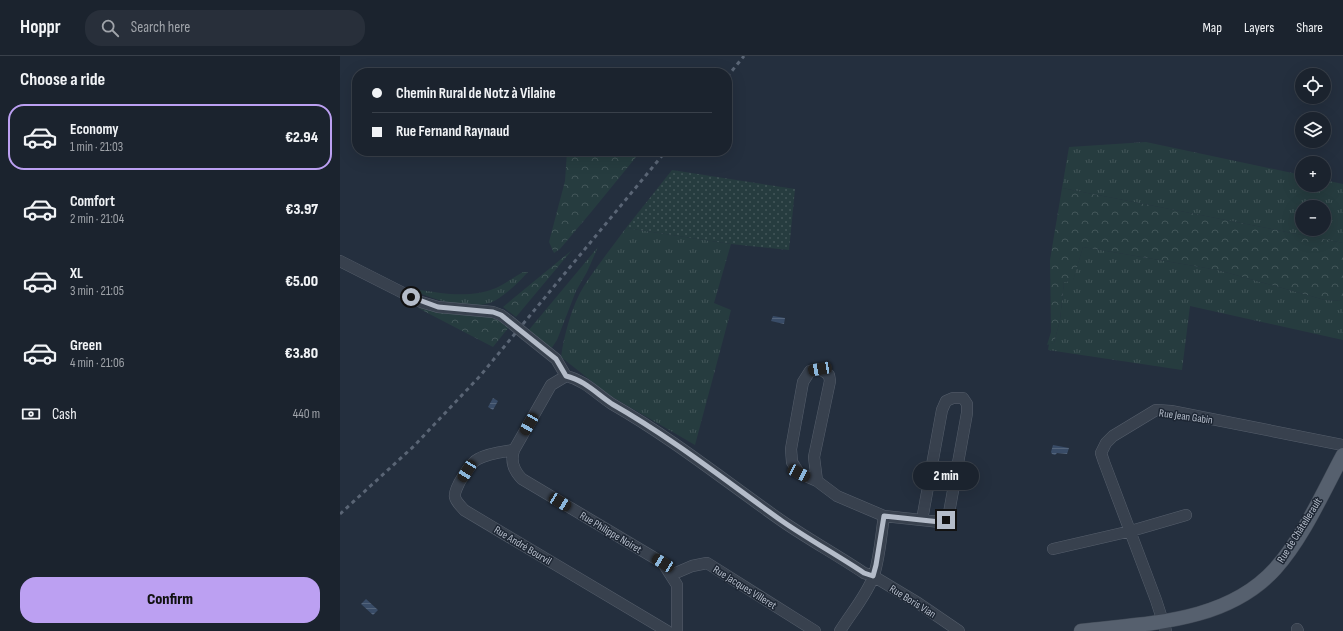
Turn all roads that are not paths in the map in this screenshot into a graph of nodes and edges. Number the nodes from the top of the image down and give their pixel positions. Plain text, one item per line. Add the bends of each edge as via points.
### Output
1 (340, 261) edge
2 (566, 376) junction
3 (1343, 445) edge
4 (514, 450) junction
5 (1343, 455) edge
6 (817, 481) junction
7 (1186, 515) dead end
8 (884, 516) junction
9 (922, 520) junction
10 (1130, 531) junction
11 (1053, 549) dead end
12 (671, 575) junction
13 (873, 576) junction
14 (1165, 626) edge
15 (844, 630) edge
16 (667, 631) edge
17 (677, 631) edge
18 (815, 631) edge
19 (959, 631) edge
20 (1081, 631) edge

1 - 2 street, bridge via 421,302 438,307 501,315 556,359
2 - 4 street via 551,385
2 - 13 street, Rue Boris Vian via 582,382 645,423 783,522 864,573
3 - 10 street, Rue Jean Gabin via 1156,410 1113,436 1101,453
4 - 12 street, Rue Philippe Noiret via 512,463 522,479 663,563
4 - 16 street, Rue André Bourvil via 489,454 473,462 456,490 458,504 464,510
5 - 14 main road, Rue de Châtellerault via 1301,532 1274,569 1258,585 1220,607
6 - 6 street via 814,457 830,380 829,375 820,369 810,371 803,382 791,449 792,462 799,473
6 - 8 street via 837,496
7 - 10 street
8 - 9 street
8 - 13 street
9 - 9 street via 940,522 946,520 949,513 967,413 967,404 963,398 946,401 942,410
10 - 11 street
10 - 14 street, Rue Jean Gabin
12 - 17 street, Rue Philippe Noiret via 677,585
12 - 18 street, Rue Jacques Villeret via 707,563
13 - 15 street
13 - 19 street, Rue Boris Vian
14 - 20 main road, Rue de Châtellerault

